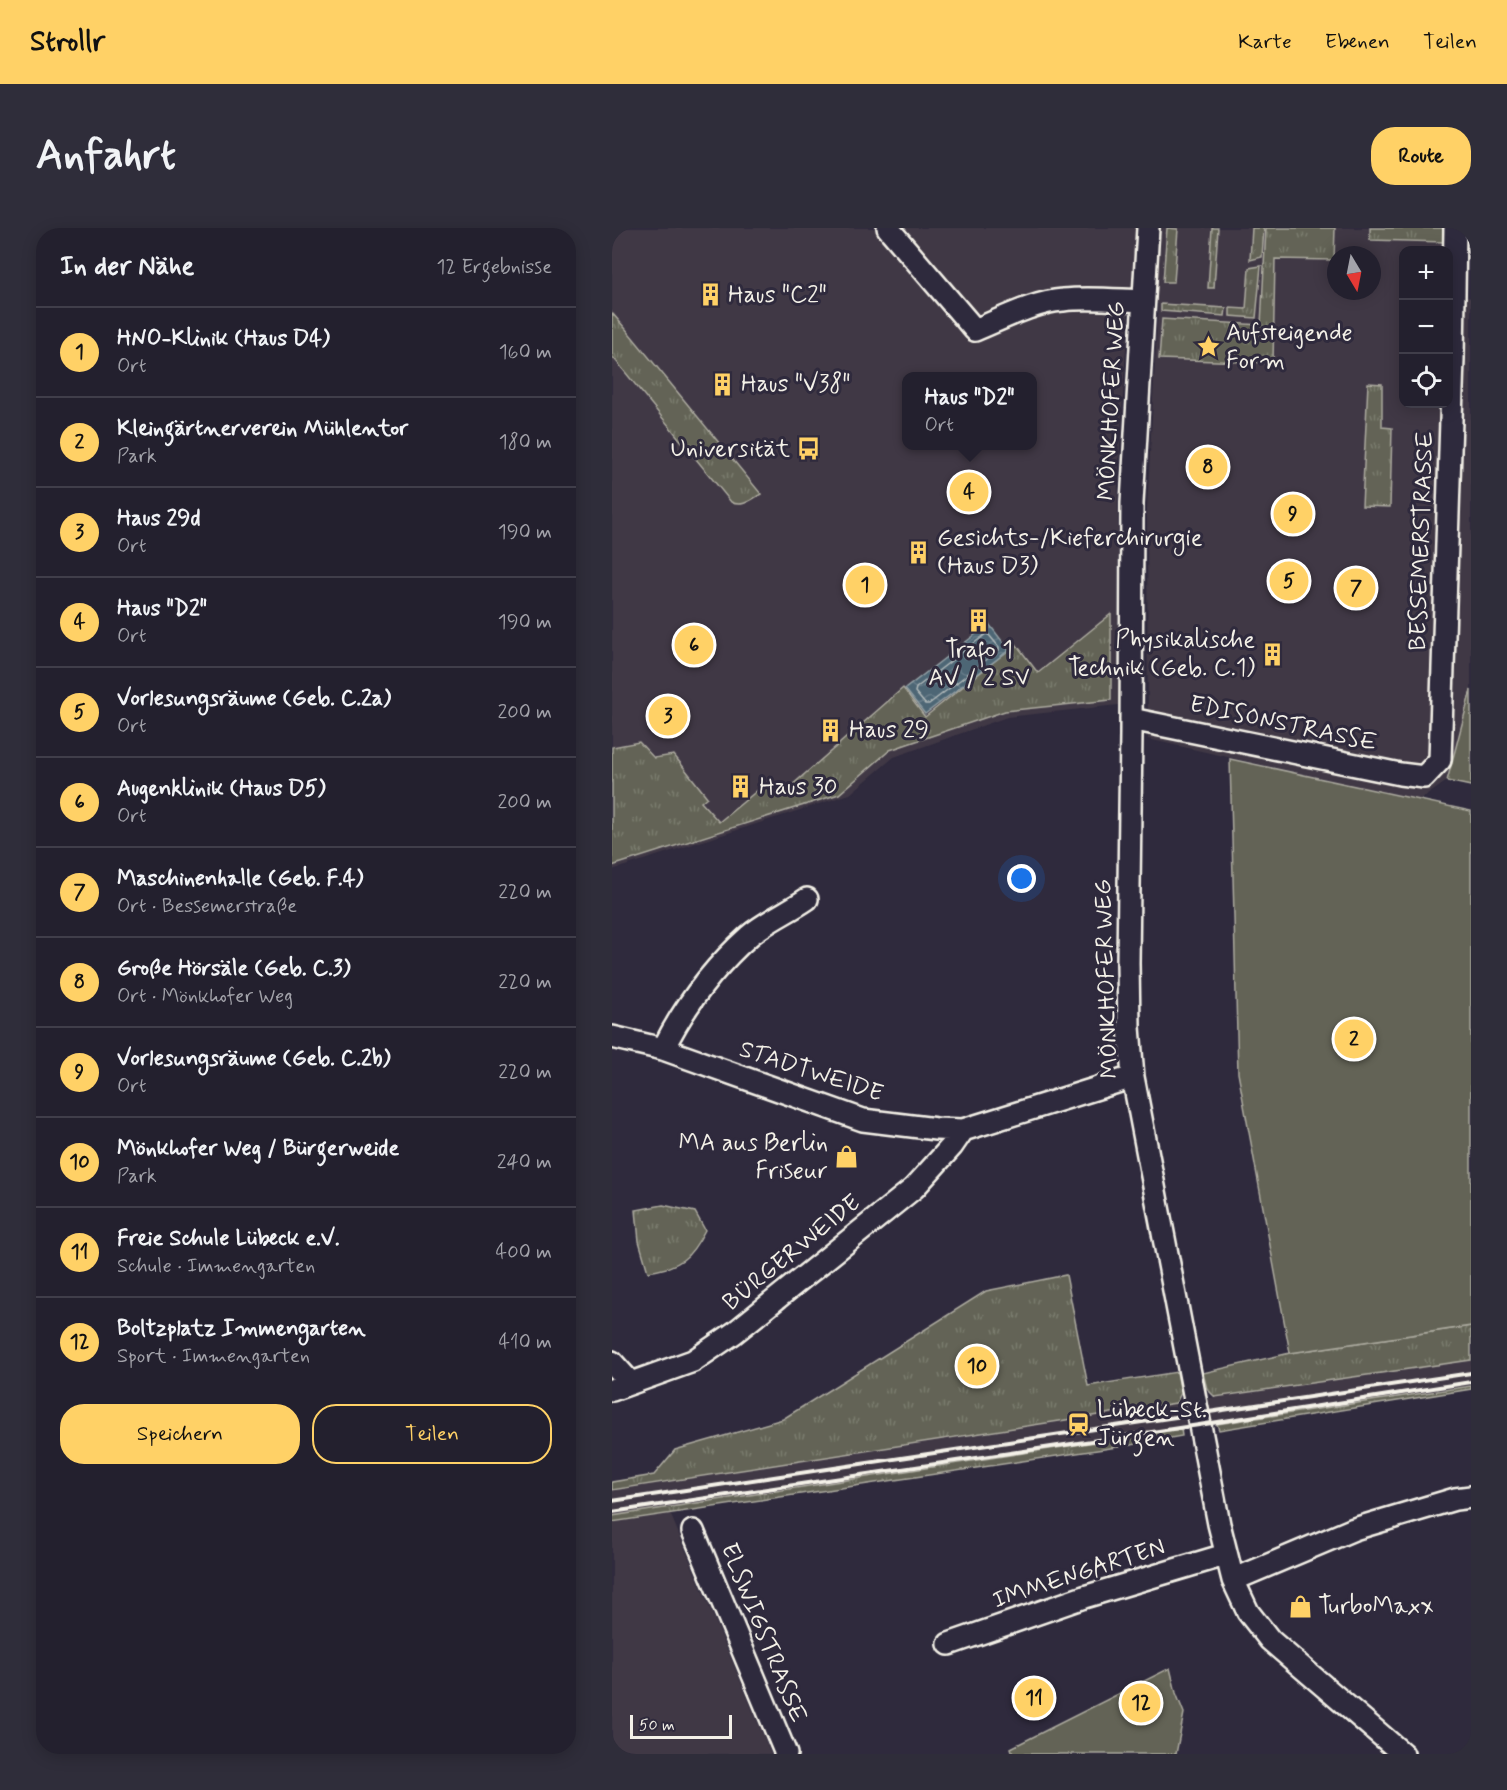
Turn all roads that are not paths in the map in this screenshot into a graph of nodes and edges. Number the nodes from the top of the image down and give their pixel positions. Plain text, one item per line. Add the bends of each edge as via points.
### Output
1 (888, 228) edge
2 (1148, 228) edge
3 (1455, 228) edge
4 (1463, 277) edge
5 (1142, 301) junction
6 (1131, 719) junction
7 (1424, 777) joint
8 (807, 899) dead end
9 (612, 1037) edge
10 (663, 1049) junction
11 (1133, 1077) junction
12 (963, 1131) junction
13 (612, 1362) edge
14 (622, 1387) edge
15 (1471, 1497) edge
16 (693, 1531) dead end
17 (1225, 1555) junction
18 (1233, 1580) junction
19 (949, 1644) dead end
20 (786, 1754) edge
21 (1403, 1754) edge

1 - 5 street via 975,330 1014,313 1061,300
2 - 5 street, MÖNKHOFER WEG
3 - 4 street, BESSEMERSTRASSE
4 - 7 street, BESSEMERSTRASSE via 1440,760
5 - 6 street, MÖNKHOFER WEG via 1132,503
6 - 7 street, EDISONSTRASSE
6 - 11 street, MÖNKHOFER WEG via 1128,963
8 - 10 street via 750,935 698,988
9 - 10 street, STADTWEIDE
10 - 12 street, STADTWEIDE via 863,1120
11 - 12 street, STADTWEIDE
11 - 17 street, MÖNKHOFER WEG
12 - 14 street, BÜRGERWEIDE via 914,1188 764,1310 693,1361
13 - 14 street, BÜRGERWEIDE
15 - 18 street via 1354,1529
16 - 20 street, ELSWIGSTRASSE
17 - 18 street, MÖNKHOFER WEG
17 - 19 street, IMMENGARTEN via 1084,1597
18 - 21 street, MÖNKHOFER WEG via 1248,1612 1270,1640

